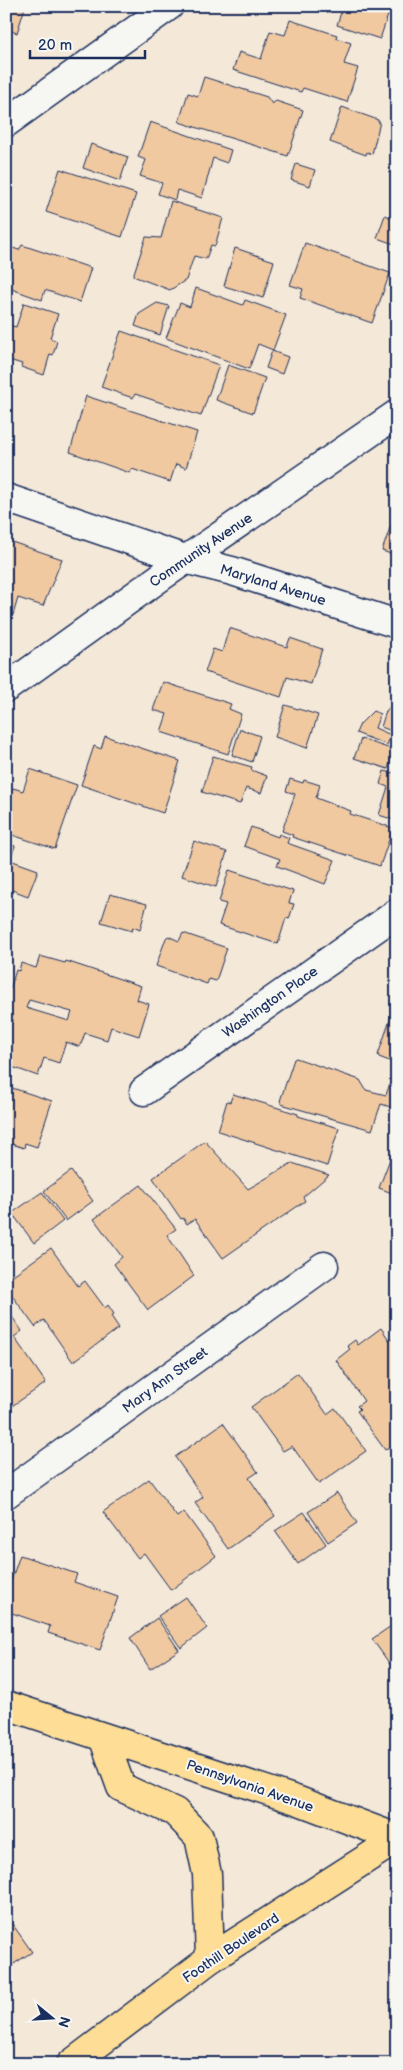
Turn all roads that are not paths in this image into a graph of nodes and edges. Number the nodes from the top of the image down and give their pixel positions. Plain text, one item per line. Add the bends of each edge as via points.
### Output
1 (169, 6) edge
2 (6, 123) edge
3 (397, 414) edge
4 (6, 498) edge
5 (188, 560) junction
6 (397, 624) edge
7 (6, 688) edge
8 (397, 913) edge
9 (144, 1091) dead end
10 (324, 1266) dead end
11 (6, 1494) edge
12 (6, 1705) edge
13 (102, 1737) junction
14 (397, 1839) edge
15 (210, 1959) junction
16 (71, 2064) edge

1 - 2 street
3 - 5 street, Community Avenue
4 - 5 street, Maryland Avenue
5 - 6 street, Maryland Avenue
5 - 7 street, Community Avenue
8 - 9 street, Washington Place
10 - 11 street, Mary Ann Street
12 - 13 main road, Pennsylvania Avenue
13 - 14 main road, Pennsylvania Avenue via 298,1801
13 - 15 main road via 121,1787 175,1812 199,1837 206,1874
14 - 15 main road, Foothill Boulevard
15 - 16 main road, Foothill Boulevard

